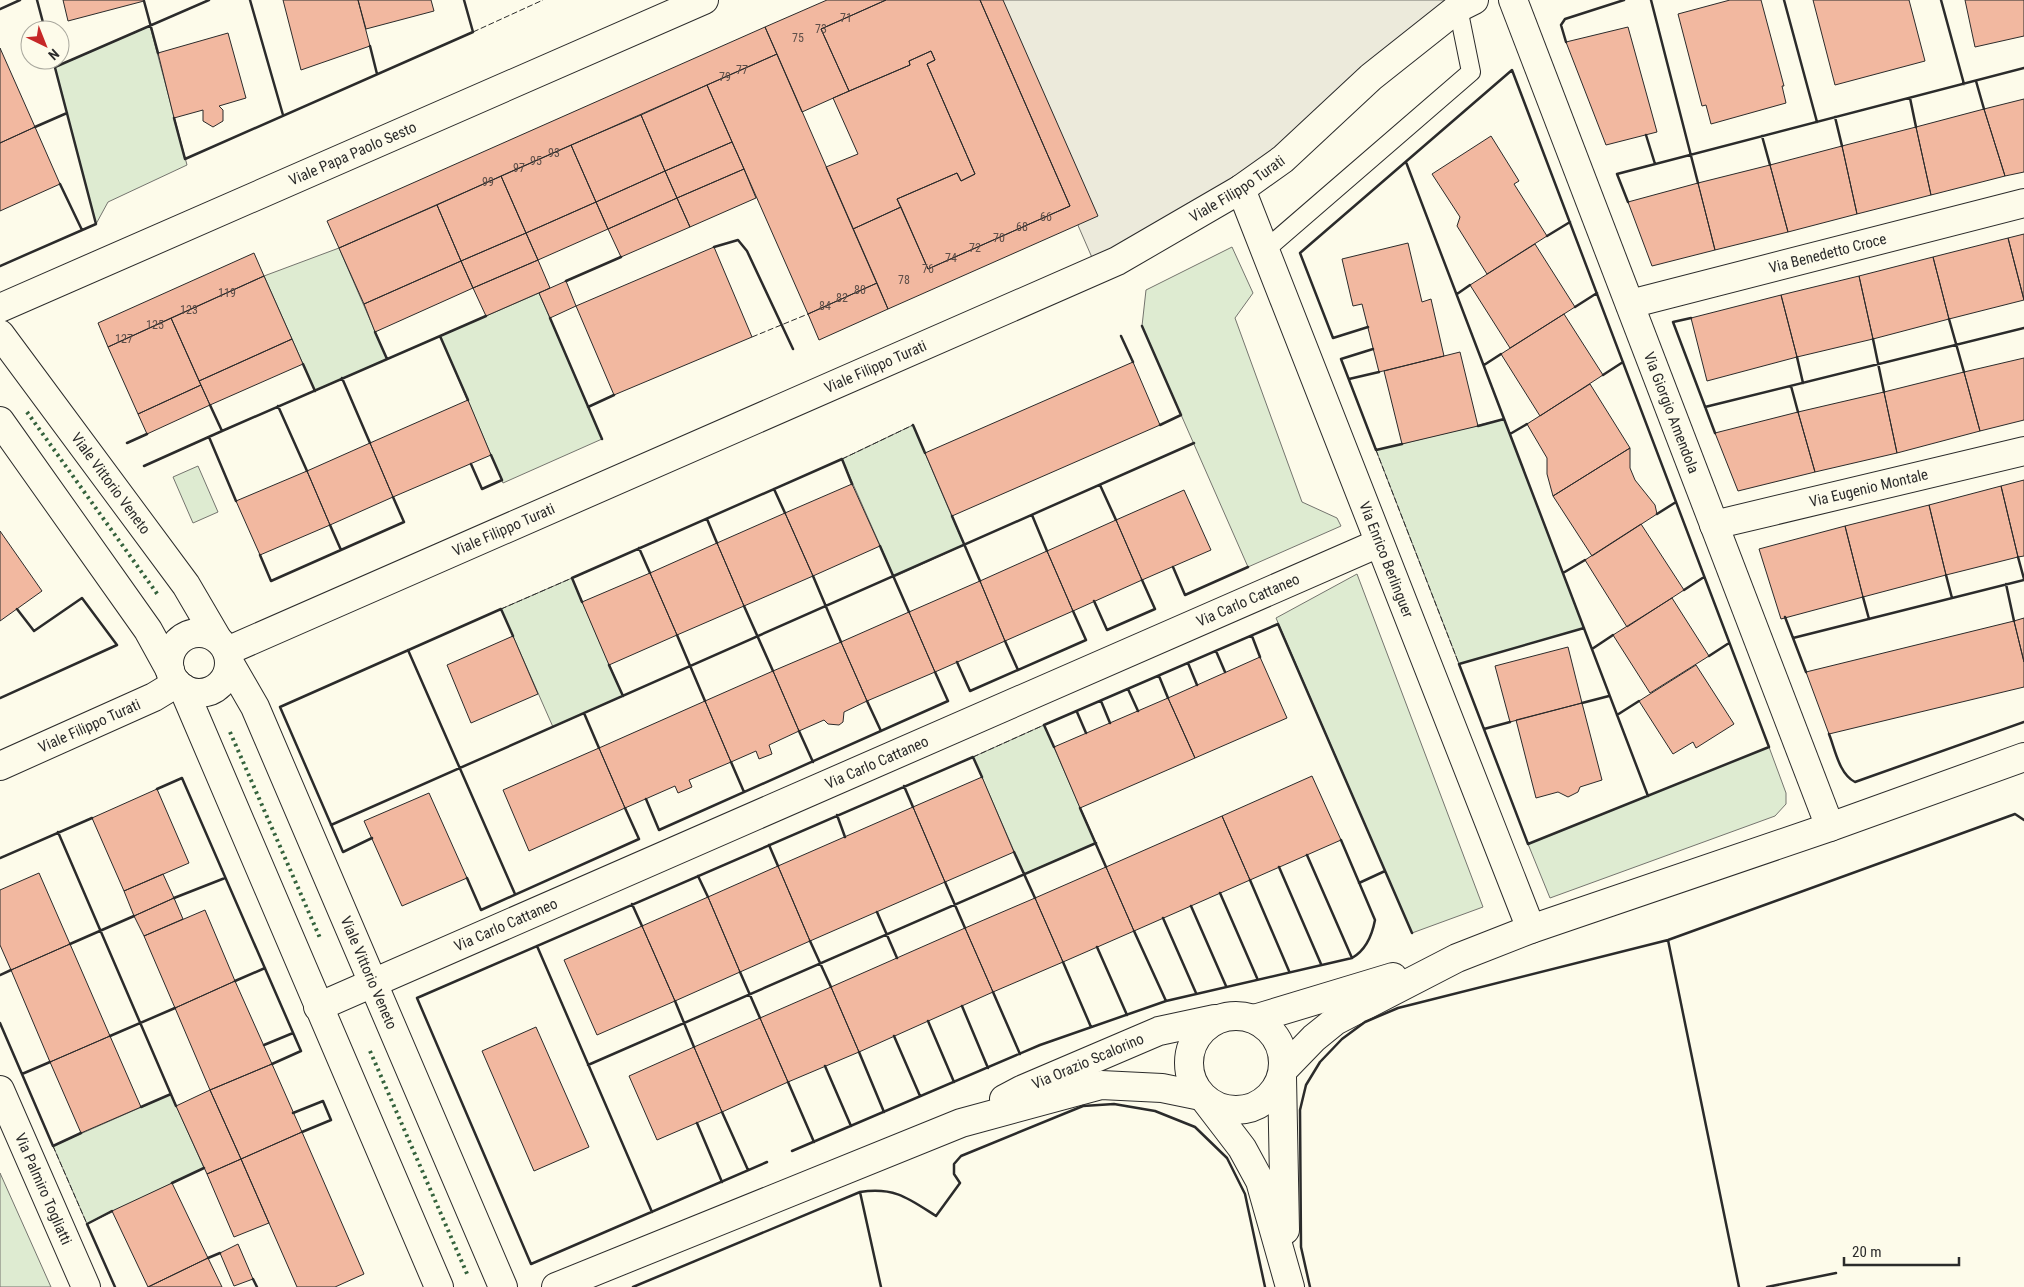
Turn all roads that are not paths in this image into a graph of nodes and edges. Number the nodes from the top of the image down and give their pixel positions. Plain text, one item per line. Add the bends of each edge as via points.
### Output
1 (704, 0) edge
2 (1513, 0) edge
3 (1466, 4) edge
4 (1241, 189) junction
5 (2024, 203) edge
6 (1264, 251) junction
7 (1630, 304) junction
8 (0, 308) edge
9 (0, 334) edge
10 (0, 422) edge
11 (2024, 451) edge
12 (1714, 525) junction
13 (1379, 543) junction
14 (224, 650) junction
15 (176, 680) junction
16 (2024, 757) edge
17 (0, 766) edge
18 (1830, 827) junction
19 (1532, 929) junction
20 (1457, 958) junction
21 (375, 983) junction
22 (318, 1007) junction
23 (1222, 1017) junction
24 (1254, 1019) junction
25 (1282, 1073) junction
26 (0, 1090) edge
27 (1204, 1098) junction
28 (961, 1123) junction
29 (1288, 1278) edge
30 (86, 1287) edge
31 (439, 1287) edge
32 (503, 1287) edge
33 (556, 1287) edge

1 - 8 street, Viale Papa Paolo Sesto
2 - 7 street, Via Giorgio Amendola
3 - 4 street, Viale Filippo Turati via 1372,77 1283,159
3 - 6 lane via 1471,72
4 - 6 street, Via Enrico Berlinguer
4 - 14 street, Viale Filippo Turati via 1117,261 255,641
5 - 7 street, Via Benedetto Croce
6 - 13 street, Via Enrico Berlinguer
7 - 12 street, Via Giorgio Amendola
9 - 14 street, Viale Vittorio Veneto via 186,584
10 - 15 street via 148,630
11 - 12 street, Via Eugenio Montale
12 - 18 street, Via Giorgio Amendola
13 - 19 street, Via Enrico Berlinguer
13 - 21 street, Via Carlo Cattaneo
14 - 15 street via 225,677 214,688 198,693
14 - 15 street via 203,632 189,634 176,643 169,655
14 - 21 street, Viale Vittorio Veneto via 255,707
15 - 17 street, Viale Filippo Turati via 154,697
15 - 22 street
16 - 18 street
18 - 19 street
19 - 20 street
20 - 24 street
20 - 25 street via 1335,1021 1314,1038
21 - 22 street, Via Carlo Cattaneo
21 - 32 street, Viale Vittorio Veneto
22 - 31 street
23 - 24 street via 1238,1015
23 - 27 street via 1196,1036 1190,1051 1190,1075
23 - 28 street, Via Orazio Scalorino via 1159,1031 1021,1090
24 - 25 street via 1268,1027 1278,1039 1283,1054
25 - 27 street via 1270,1096 1250,1108 1227,1110
25 - 29 street
26 - 30 street, Via Palmiro Togliatti
27 - 28 street via 1162,1088 1101,1085
27 - 29 street via 1242,1148 1260,1182
28 - 33 street

